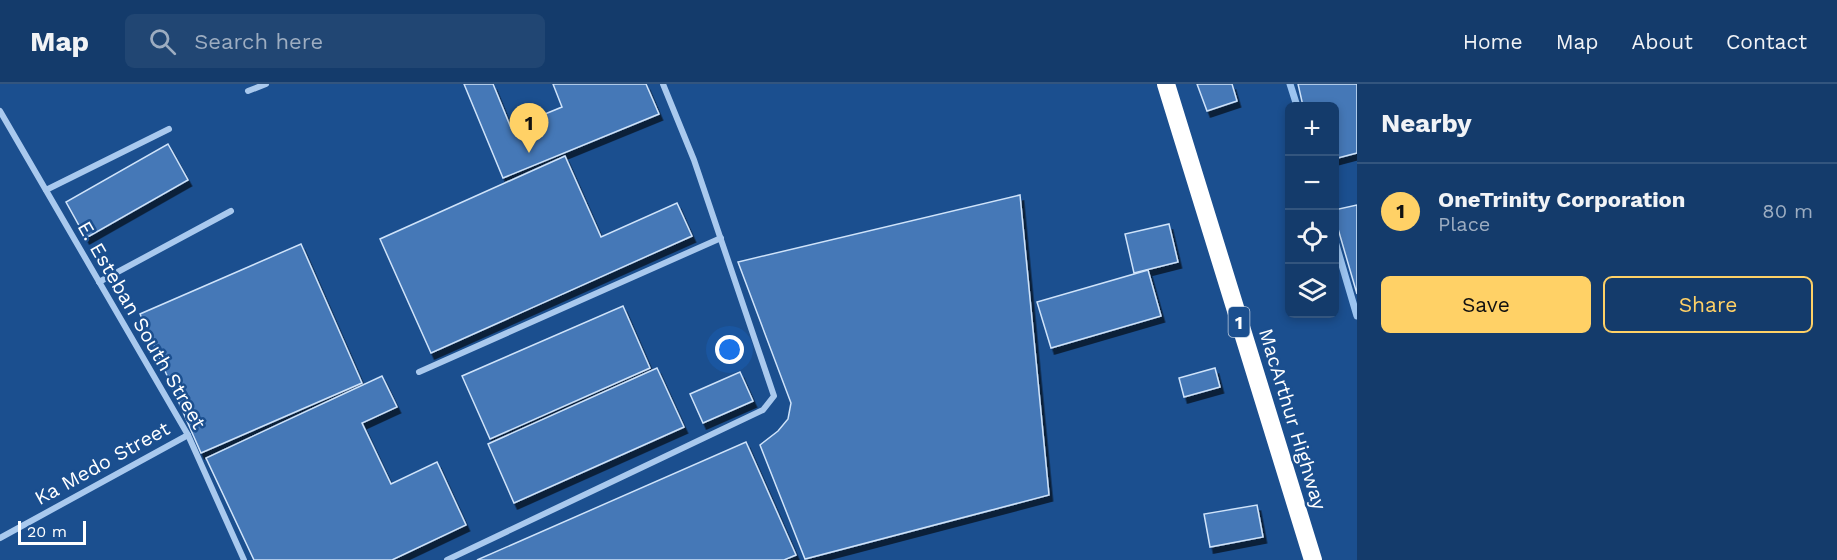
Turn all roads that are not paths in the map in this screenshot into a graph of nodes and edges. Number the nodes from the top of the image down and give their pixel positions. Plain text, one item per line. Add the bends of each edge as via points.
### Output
1 (266, 84) edge
2 (663, 84) edge
3 (1166, 84) edge
4 (248, 91) dead end
5 (0, 111) edge
6 (169, 129) dead end
7 (46, 190) junction
8 (231, 211) dead end
9 (721, 238) junction
10 (99, 282) junction
11 (418, 372) dead end
12 (188, 435) junction
13 (0, 538) edge
14 (244, 560) edge
15 (447, 560) edge
16 (1313, 560) edge

1 - 4 street
2 - 9 street
3 - 16 highway, MacArthur Highway / 1
5 - 7 street, E. Esteban South Street
6 - 7 street
7 - 10 street, E. Esteban South Street
8 - 10 street
9 - 11 street
9 - 15 street via 774,396 763,410
10 - 12 street, E. Esteban South Street
12 - 13 street, Ka Medo Street
12 - 14 street, E. Esteban South Street

